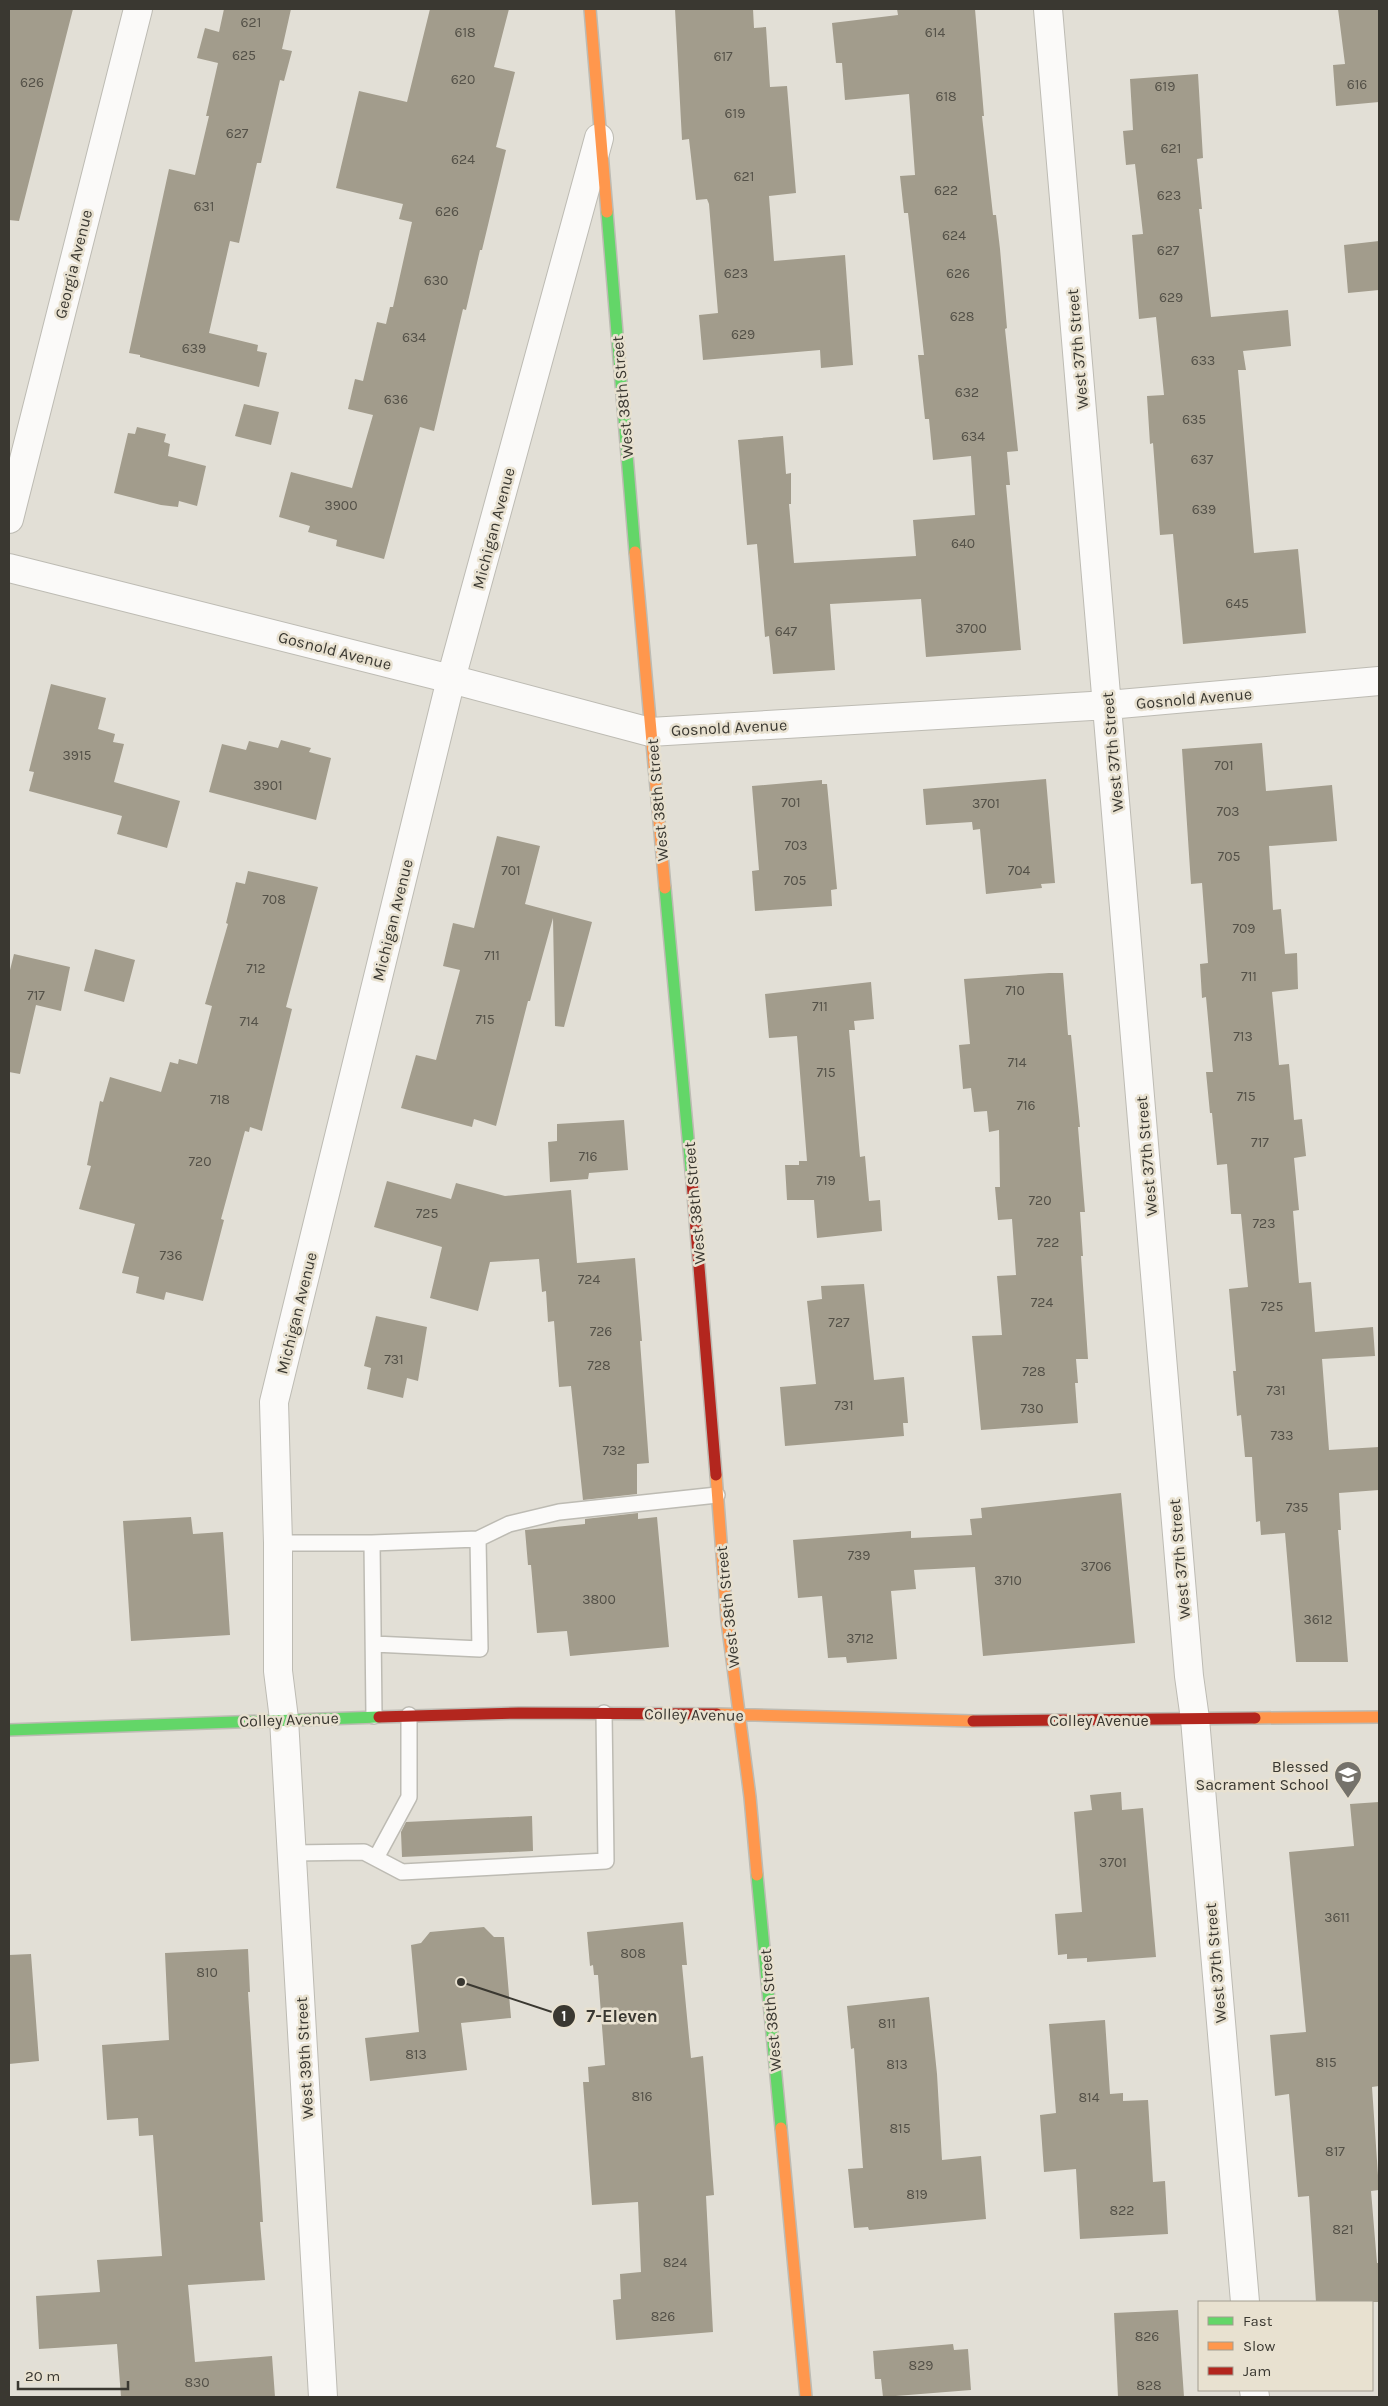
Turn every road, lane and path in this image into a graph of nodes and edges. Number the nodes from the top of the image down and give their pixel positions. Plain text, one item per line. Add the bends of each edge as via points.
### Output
1 (138, 9) edge
2 (590, 9) edge
3 (1048, 9) edge
4 (600, 134) junction
5 (9, 519) edge
6 (9, 568) edge
7 (451, 679) junction
8 (1379, 681) edge
9 (1108, 705) junction
10 (650, 732) junction
11 (717, 1495) junction
12 (478, 1538) junction
13 (278, 1543) junction
14 (372, 1543) junction
15 (374, 1644) junction
16 (604, 1713) junction
17 (738, 1714) junction
18 (409, 1715) junction
19 (374, 1716) junction
20 (1379, 1717) edge
21 (284, 1718) junction
22 (1195, 1719) junction
23 (9, 1730) edge
24 (292, 1853) junction
25 (376, 1858) junction
26 (1245, 2301) edge
27 (323, 2397) edge
28 (806, 2397) edge

1 - 5 street, Georgia Avenue
2 - 4 main road, West 38th Street
3 - 9 street, West 37th Street
4 - 7 street, Michigan Avenue
4 - 10 main road, West 38th Street
6 - 7 street, Gosnold Avenue
7 - 10 street, Gosnold Avenue
7 - 13 street, Michigan Avenue via 274,1402
8 - 9 street, Gosnold Avenue
9 - 10 street, Gosnold Avenue
9 - 22 street, West 37th Street
10 - 11 main road, West 38th Street via 692,1176
11 - 12 lane via 559,1512 509,1524
11 - 17 main road, West 38th Street via 726,1620
12 - 14 lane
12 - 15 lane via 480,1649
13 - 14 lane
13 - 21 street, Michigan Avenue via 278,1671
14 - 15 lane
15 - 19 lane
16 - 17 main road, Colley Avenue
16 - 18 main road, Colley Avenue
16 - 25 lane via 606,1861 402,1872
17 - 22 main road, Colley Avenue via 958,1721
17 - 28 main road, West 38th Street via 750,1797
18 - 19 main road, Colley Avenue
18 - 25 lane via 409,1797
19 - 21 main road, Colley Avenue
20 - 22 main road, Colley Avenue
21 - 23 main road, Colley Avenue
21 - 24 street, West 39th Street
22 - 26 street, West 37th Street
24 - 25 lane via 364,1852
24 - 27 street, West 39th Street

